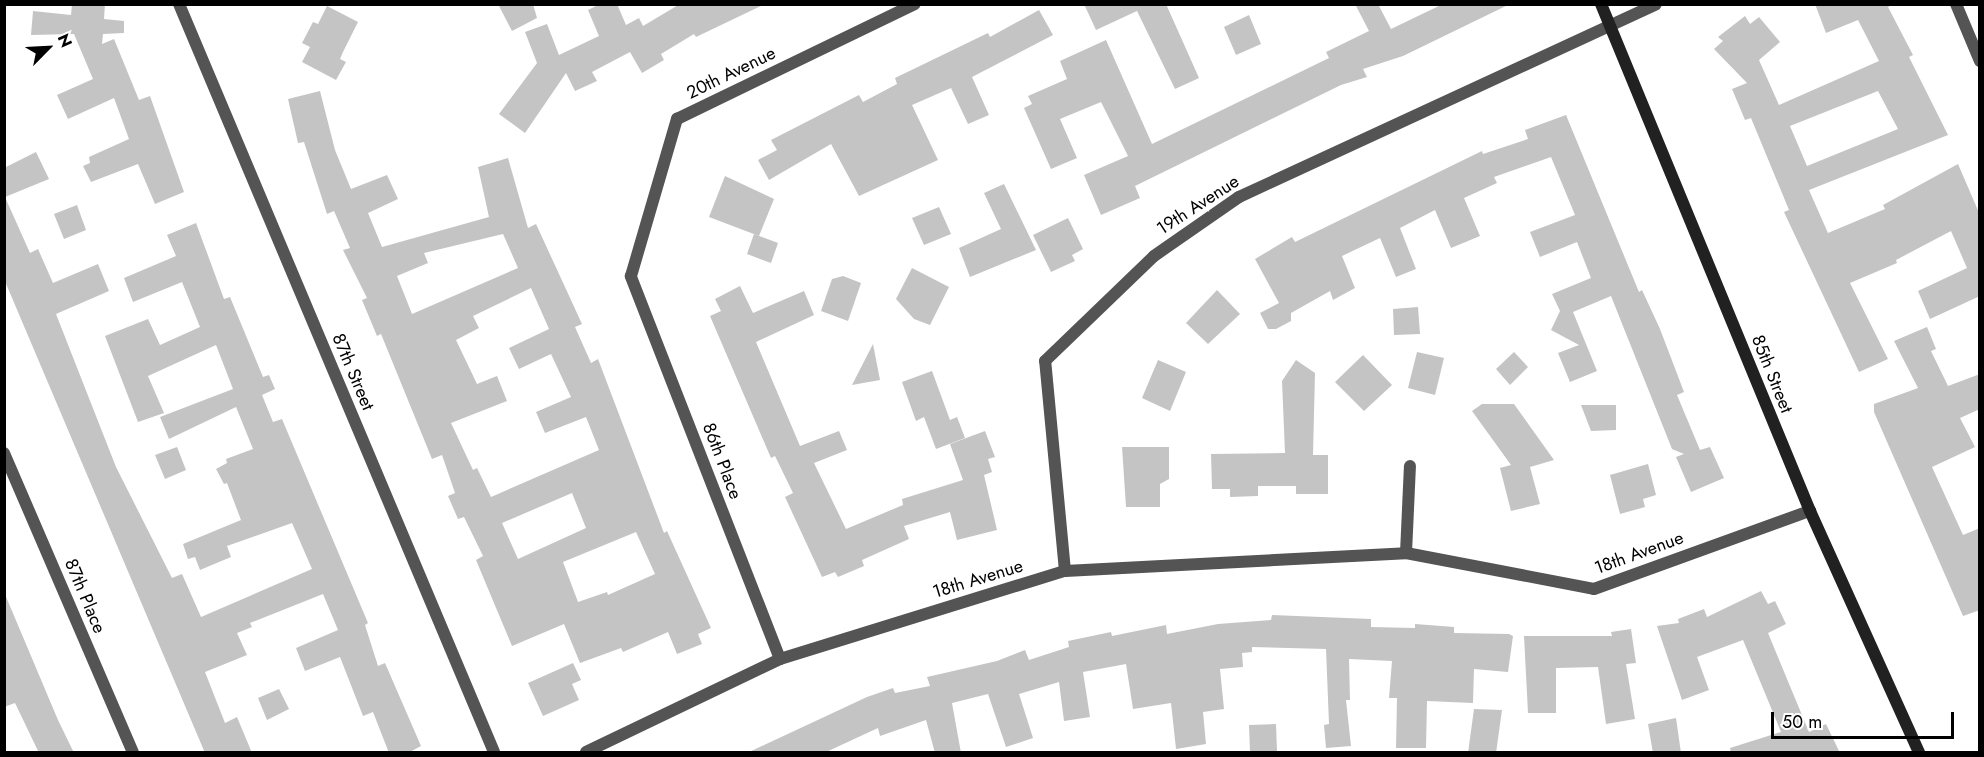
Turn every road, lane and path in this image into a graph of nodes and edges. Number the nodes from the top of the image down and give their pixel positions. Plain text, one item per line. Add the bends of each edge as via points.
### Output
1 (179, 4) edge
2 (915, 4) edge
3 (1601, 4) edge
4 (1656, 4) edge
5 (1956, 4) edge
6 (1610, 26) junction
7 (1980, 61) edge
8 (631, 276) joint
9 (4, 453) edge
10 (1410, 466) dead end
11 (1810, 511) junction
12 (1406, 553) junction
13 (1065, 571) junction
14 (780, 659) junction
15 (133, 753) edge
16 (494, 753) edge
17 (586, 753) edge
18 (1919, 753) edge

1 - 16 street, 87th Street
2 - 8 street, 20th Avenue via 677,119
3 - 6 street, 85th Street
4 - 6 street, 19th Avenue
5 - 7 street
6 - 11 street, 85th Street
6 - 13 street, 19th Avenue via 1239,196 1154,256 1046,361
8 - 14 street, 86th Place
9 - 15 street, 87th Place
10 - 12 street
11 - 12 street, 18th Avenue via 1594,589
11 - 18 street, 85th Street
12 - 13 street, 18th Avenue
13 - 14 street, 18th Avenue
14 - 17 street, 18th Avenue

